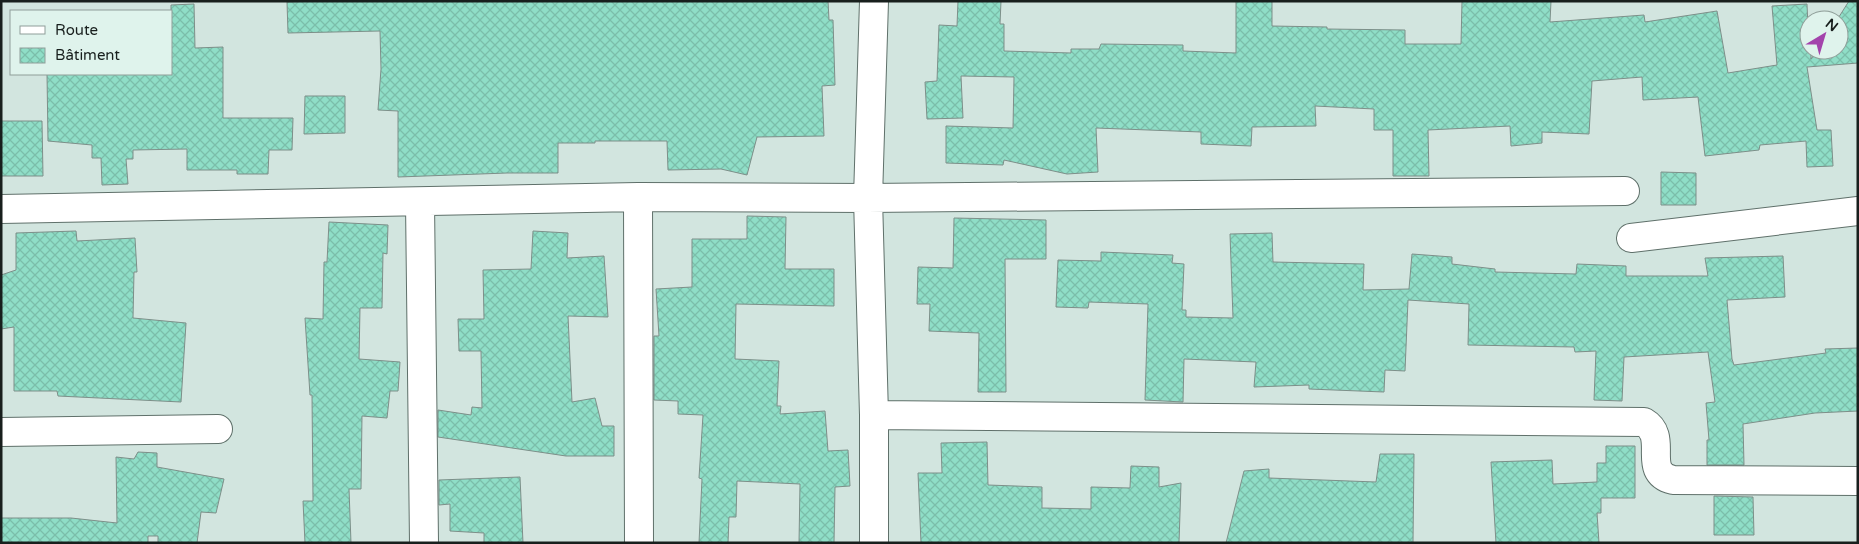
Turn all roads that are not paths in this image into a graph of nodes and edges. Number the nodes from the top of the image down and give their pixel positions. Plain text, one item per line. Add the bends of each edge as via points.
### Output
1 (874, 1) edge
2 (1625, 191) dead end
3 (638, 197) junction
4 (868, 198) junction
5 (420, 202) junction
6 (1, 209) edge
7 (1858, 211) edge
8 (1631, 238) dead end
9 (874, 415) junction
10 (218, 429) dead end
11 (1, 432) edge
12 (1858, 481) edge
13 (424, 543) edge
14 (639, 543) edge
15 (874, 543) edge

1 - 4 street
2 - 4 street
3 - 4 street
3 - 5 street
3 - 14 street
4 - 9 street
5 - 6 street
5 - 13 street
7 - 8 street
9 - 12 street via 1644,422 1654,432 1657,468 1660,474 1673,480
9 - 15 street
10 - 11 street

